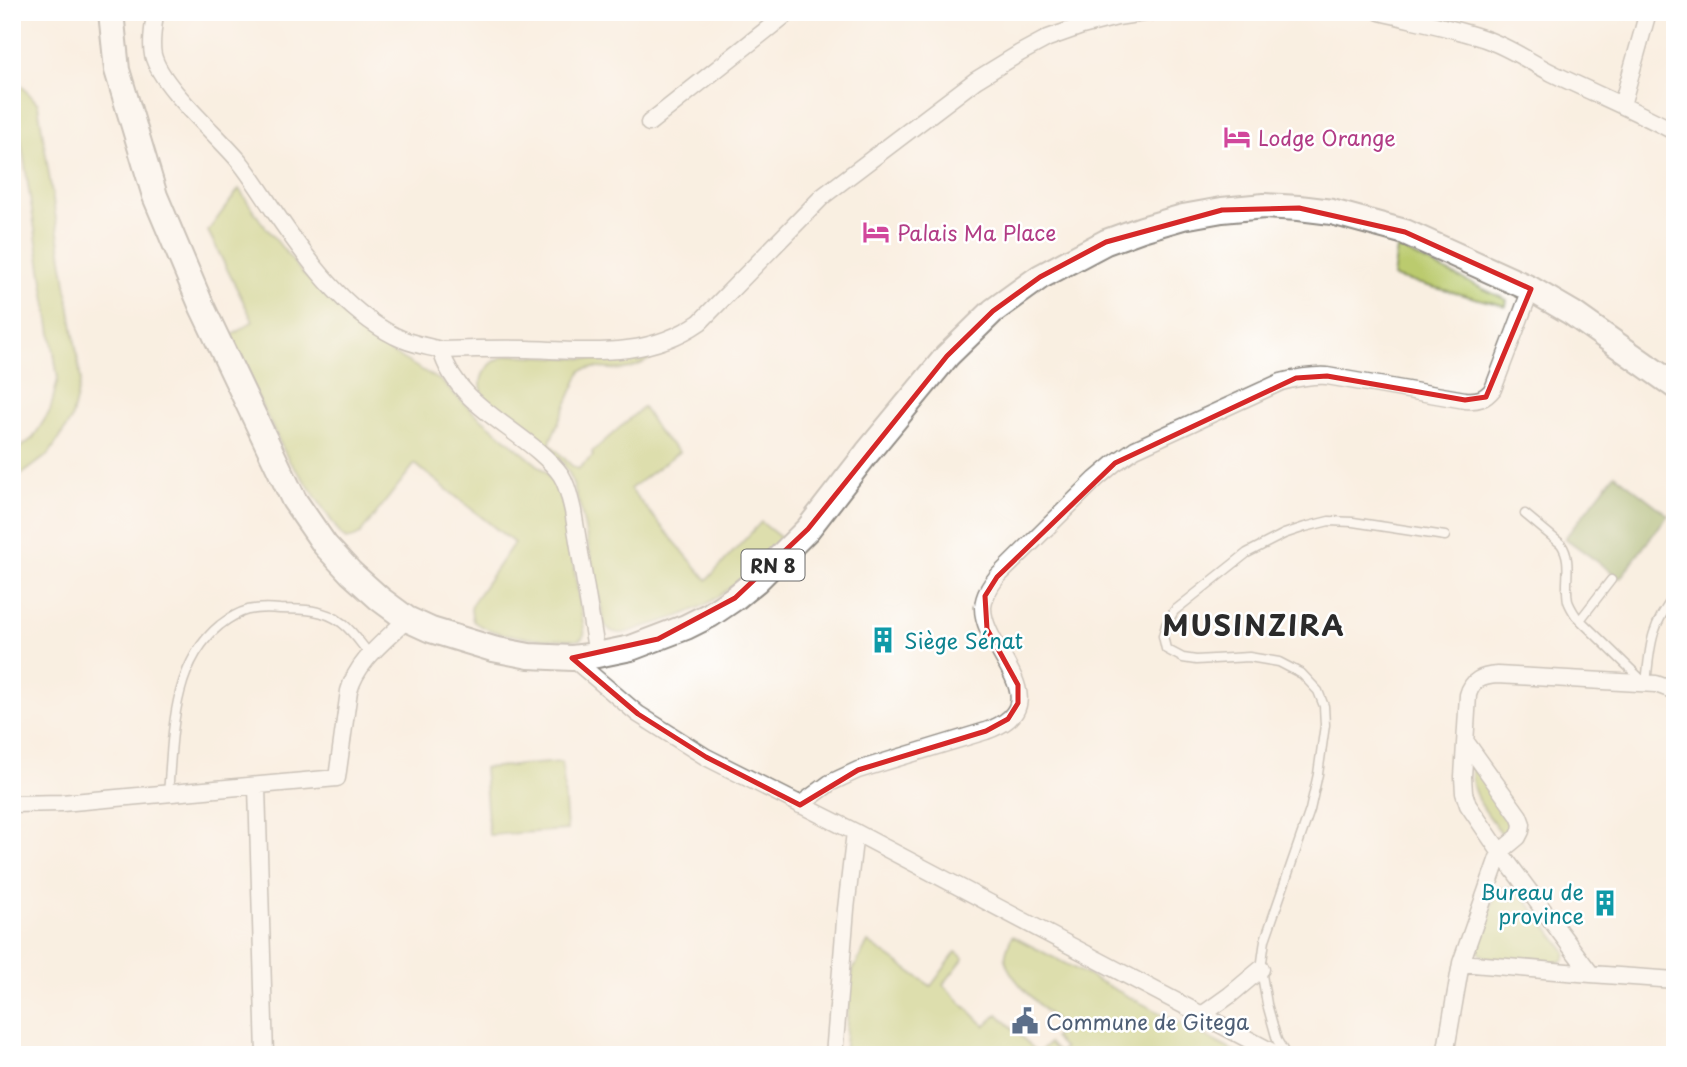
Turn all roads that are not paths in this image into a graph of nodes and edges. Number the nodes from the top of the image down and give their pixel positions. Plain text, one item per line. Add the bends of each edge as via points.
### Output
1 (111, 12) edge
2 (155, 12) edge
3 (789, 12) edge
4 (1150, 12) edge
5 (1380, 12) edge
6 (1648, 12) edge
7 (1622, 104) junction
8 (649, 123) dead end
9 (1675, 132) edge
10 (1531, 289) junction
11 (441, 350) junction
12 (1675, 386) edge
13 (1525, 514) dead end
14 (1445, 536) dead end
15 (1611, 580) dead end
16 (1675, 596) edge
17 (407, 619) junction
18 (1580, 621) junction
19 (597, 654) junction
20 (370, 655) junction
21 (572, 658) junction
22 (1646, 684) junction
23 (1675, 691) edge
24 (1466, 742) junction
25 (257, 787) junction
26 (168, 794) junction
27 (12, 804) edge
28 (800, 805) junction
29 (855, 832) junction
30 (1500, 852) junction
31 (1461, 963) junction
32 (1261, 969) junction
33 (1591, 974) junction
34 (1675, 980) edge
35 (1202, 1015) junction
36 (265, 1055) edge
37 (834, 1055) edge
38 (1278, 1055) edge
39 (1286, 1055) edge
40 (1446, 1055) edge

1 - 17 main road, RN 8 via 117,70 155,196 293,500 351,573
2 - 11 street via 153,54 159,69 241,163 328,282 377,326 406,341
3 - 8 street
4 - 11 street via 1048,38 976,80 822,196 686,332 662,343 613,351
5 - 7 street via 1485,39
6 - 7 street
7 - 9 street
10 - 12 main road, RN 8
10 - 19 main road, RN 8 via 1405,232 1299,208 1222,210 1105,242 1041,277 993,312 947,356 808,529 735,598 676,631 631,648
10 - 28 street via 1493,388 1477,401 1313,375 1281,382 1135,449 1115,463 997,577 985,596 987,629 1018,685 1018,703 1008,719 999,727 858,770
11 - 19 street via 464,390 548,460 568,489
13 - 18 lane via 1566,550 1569,604
14 - 32 lane via 1353,522 1305,527 1247,553 1174,611 1166,625 1167,649 1183,658 1249,657 1279,662 1302,674 1318,691 1324,706 1325,725 1310,810 1265,940
15 - 18 lane
16 - 22 lane via 1655,628
17 - 20 street
17 - 21 main road, RN 8 via 493,649
18 - 22 lane
19 - 21 main road, RN 8
20 - 25 street via 359,666 349,691 337,778
20 - 26 lane via 341,622 322,613 275,608 230,617 211,632 188,669 175,718
21 - 28 street via 638,714 706,757
22 - 23 street
22 - 24 street via 1485,676 1476,680 1468,695
24 - 30 street via 1464,793
24 - 30 street via 1522,824 1517,837
25 - 26 street
25 - 36 street
26 - 27 street
28 - 29 street
29 - 35 street
29 - 37 street
30 - 31 street
30 - 33 street
31 - 33 street
31 - 40 street
32 - 35 street
32 - 39 lane via 1276,1040
33 - 34 street
35 - 38 street

